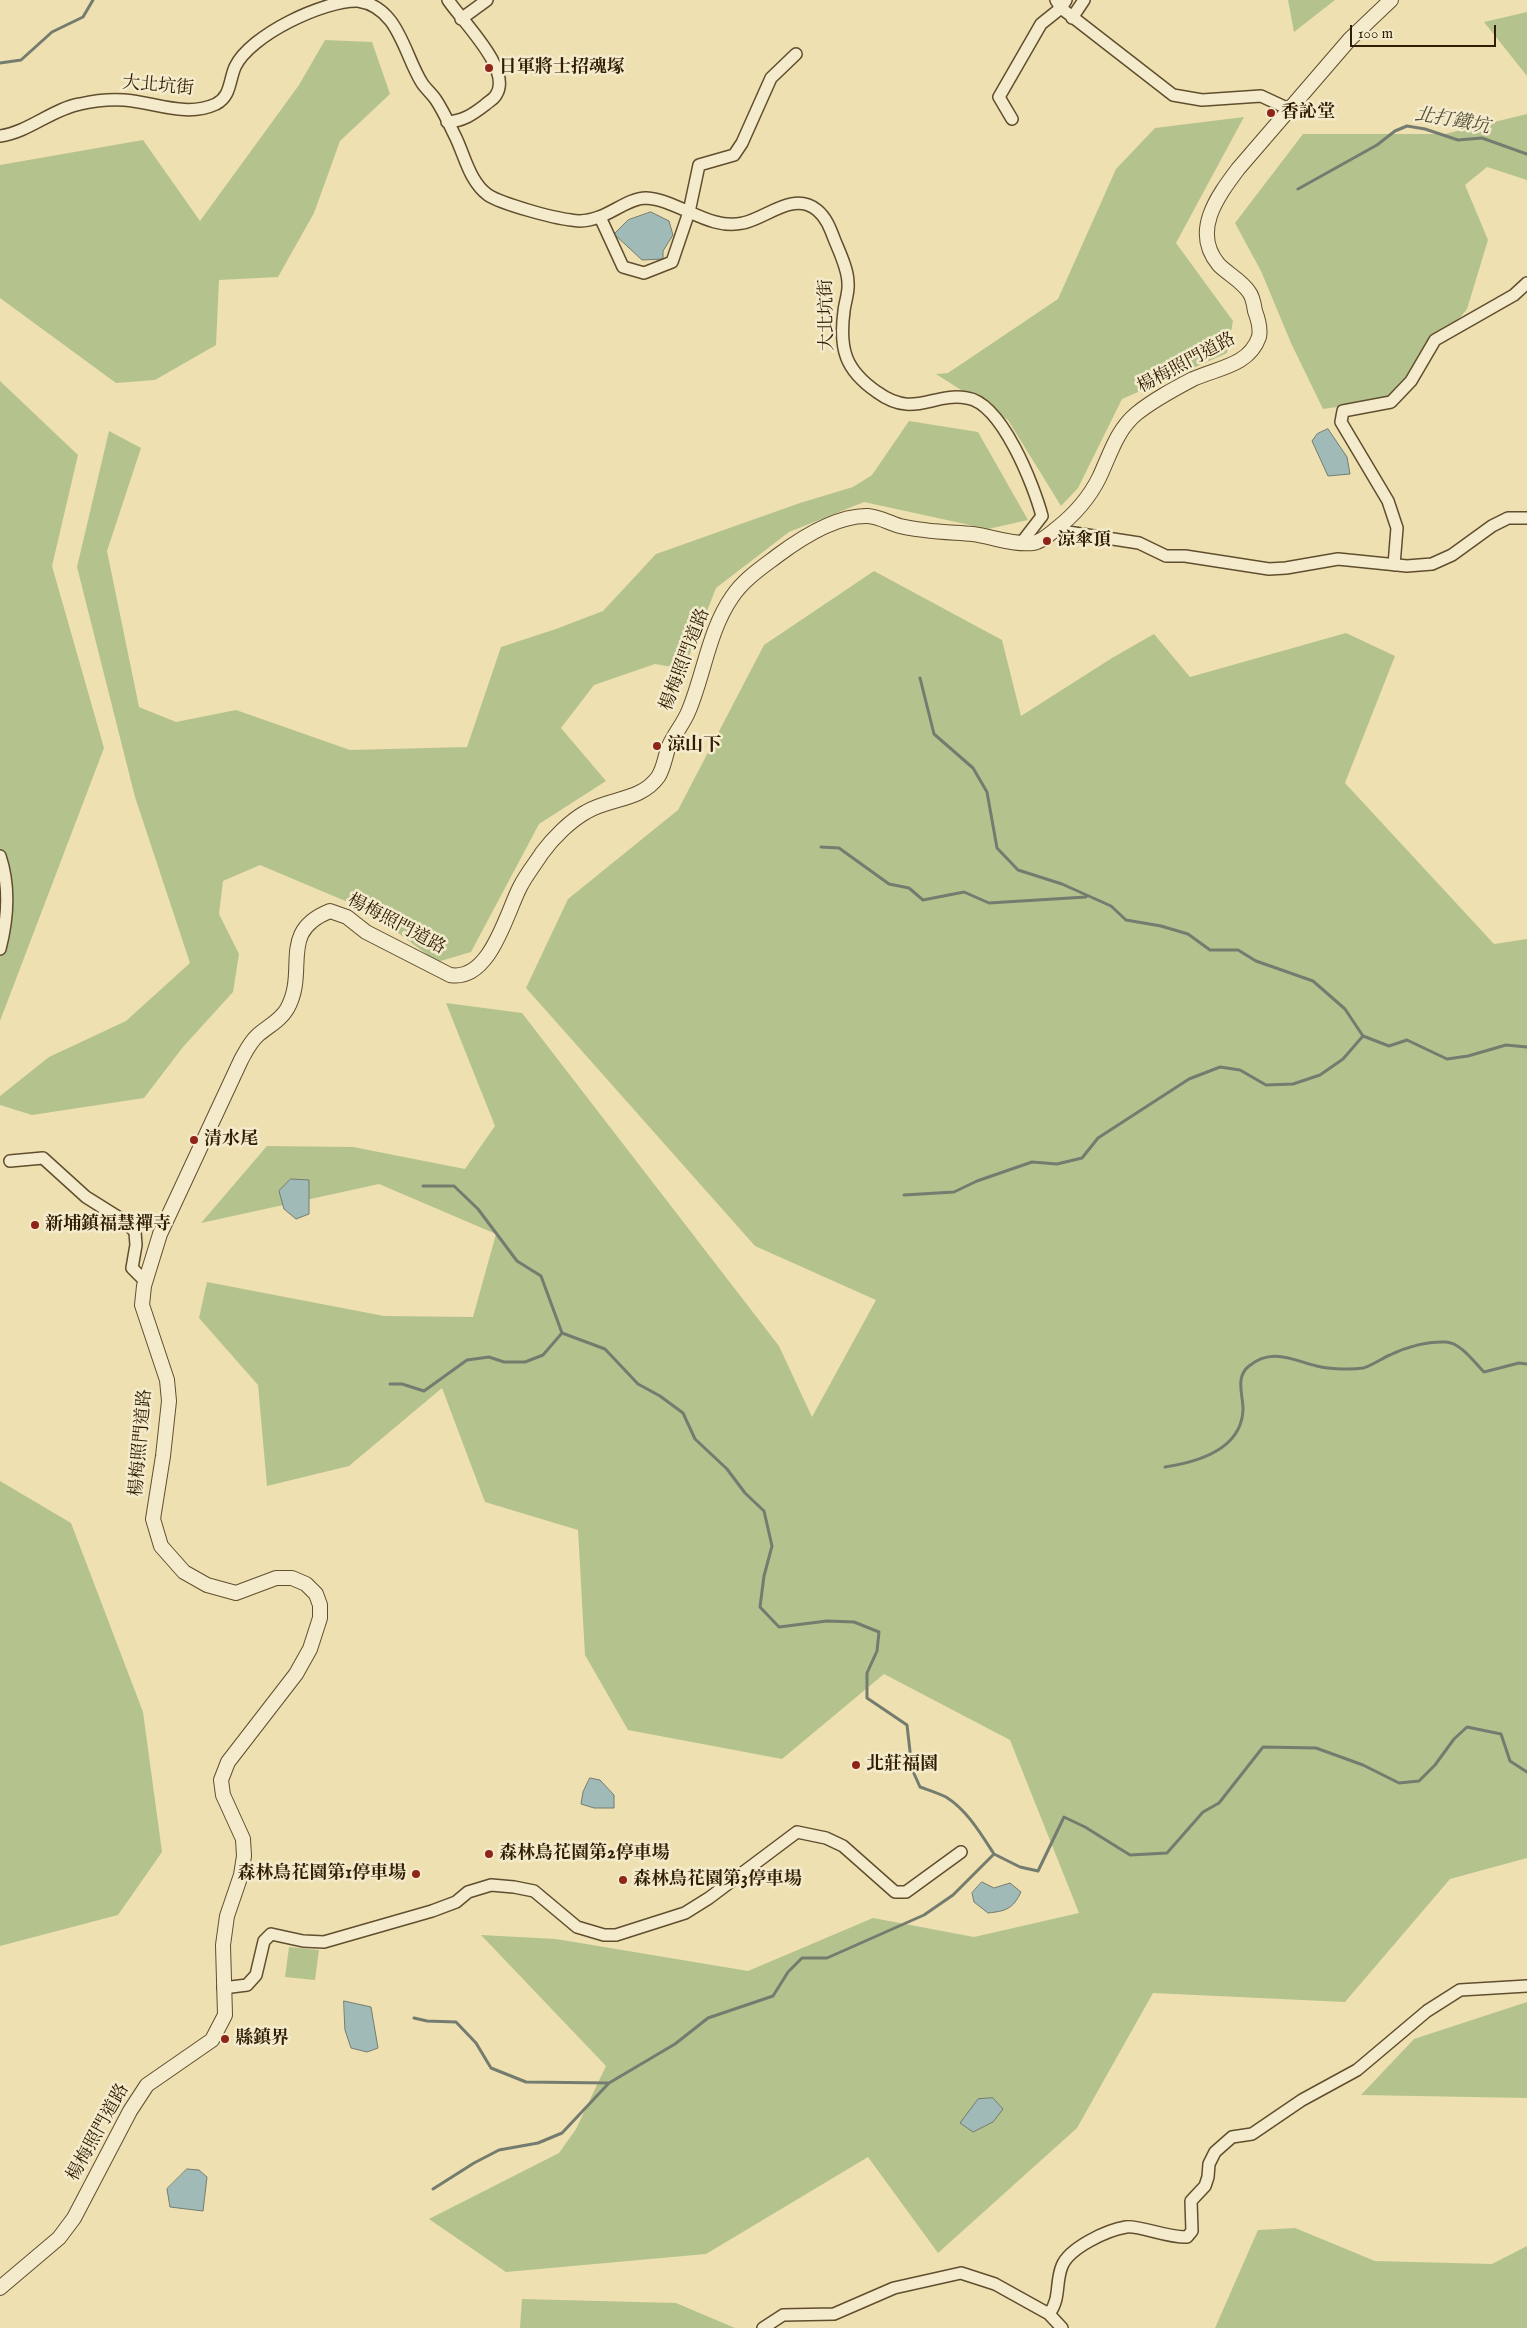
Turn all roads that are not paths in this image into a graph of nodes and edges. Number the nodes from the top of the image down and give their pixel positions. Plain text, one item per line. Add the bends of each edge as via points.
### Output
1 (448, 0) edge
2 (487, 0) edge
3 (1084, 0) edge
4 (1391, 0) edge
5 (1061, 3) edge
6 (1072, 18) junction
7 (461, 19) junction
8 (796, 54) dead end
9 (1289, 109) junction
10 (1012, 119) dead end
11 (447, 122) junction
12 (0, 136) edge
13 (689, 212) junction
14 (600, 216) junction
15 (1527, 283) edge
16 (1527, 518) edge
17 (1055, 530) junction
18 (1022, 542) junction
19 (1394, 565) junction
20 (0, 856) edge
21 (0, 949) edge
22 (10, 1161) dead end
23 (145, 1281) junction
24 (961, 1852) dead end
25 (1527, 1986) edge
26 (223, 1988) junction
27 (0, 2288) edge
28 (1049, 2314) junction
29 (763, 2328) edge
30 (1062, 2328) edge

1 - 7 street
2 - 7 street
3 - 6 street
4 - 9 street, 楊梅照門道路 via 1350,39
5 - 6 street
5 - 10 street via 1041,24 999,97
6 - 9 street via 1173,95 1202,100 1261,96
7 - 11 street via 494,60 500,87 496,96 461,122
8 - 13 street via 771,78 734,155 699,165
9 - 17 street, 楊梅照門道路 via 1224,188 1207,223 1206,240 1218,263 1250,293 1260,325 1259,336 1250,353 1238,362 1196,378 1136,414 1125,424 1112,445 1091,492
11 - 12 street, 大北坑街 via 387,16 362,2 347,1 333,2 292,19 263,36 235,66 228,93 222,101 206,108 182,110 122,100 77,104 17,132
11 - 14 street, 大北坑街 via 468,168 489,195 572,221
13 - 14 street, 大北坑街 via 644,198
13 - 14 street via 672,262 644,273 622,267
13 - 18 street, 大北坑街 via 722,224 743,223 794,202 816,209 828,223 848,283 842,333 844,355 852,371 879,394 904,405 970,398 984,405 1011,439 1036,493 1042,516
15 - 19 street via 1514,295 1435,340 1411,380 1391,402 1343,411 1341,422 1388,501 1397,528
16 - 19 street via 1508,518 1452,555 1432,564
17 - 18 street, 楊梅照門道路 via 1036,543
17 - 19 street via 1139,543 1166,556 1269,569 1338,559
18 - 23 street, 楊梅照門道路 via 993,540 976,534 936,533 867,516 808,533 755,572 732,596 715,632 689,711 670,744 660,773 648,788 587,811 561,832 545,849 520,887 492,949 467,974 460,977 450,975 366,932 347,917 330,911 308,922 299,937 296,980 288,1008 283,1016 256,1036 241,1060 160,1234
20 - 21 street via 8,892
22 - 23 street via 43,1158 86,1198 126,1222 135,1232 132,1268
23 - 26 street, 楊梅照門道路 via 142,1305 167,1380 169,1401 153,1518 161,1546 184,1572 207,1585 236,1593 276,1578 292,1578 306,1584 316,1594 320,1605 320,1618 310,1649 296,1674 228,1762 221,1780 223,1795 243,1839 244,1856 222,1944
24 - 26 street via 906,1892 895,1892 843,1846 826,1838 797,1832 685,1913 616,1935 577,1927 534,1891 491,1885 468,1892 456,1902 432,1911 324,1942 271,1934 264,1941 256,1976 247,1985
25 - 28 street via 1460,1990 1427,2011 1357,2070 1302,2100 1252,2134 1232,2137 1215,2152 1205,2186 1191,2201 1192,2231 1187,2237 1174,2238 1127,2227 1095,2238 1071,2252 1062,2267 1055,2305
26 - 27 street, 楊梅照門道路 via 225,2015 212,2040 147,2085 59,2238
28 - 29 street via 994,2284 961,2273 894,2288 834,2314 783,2315
28 - 30 street

